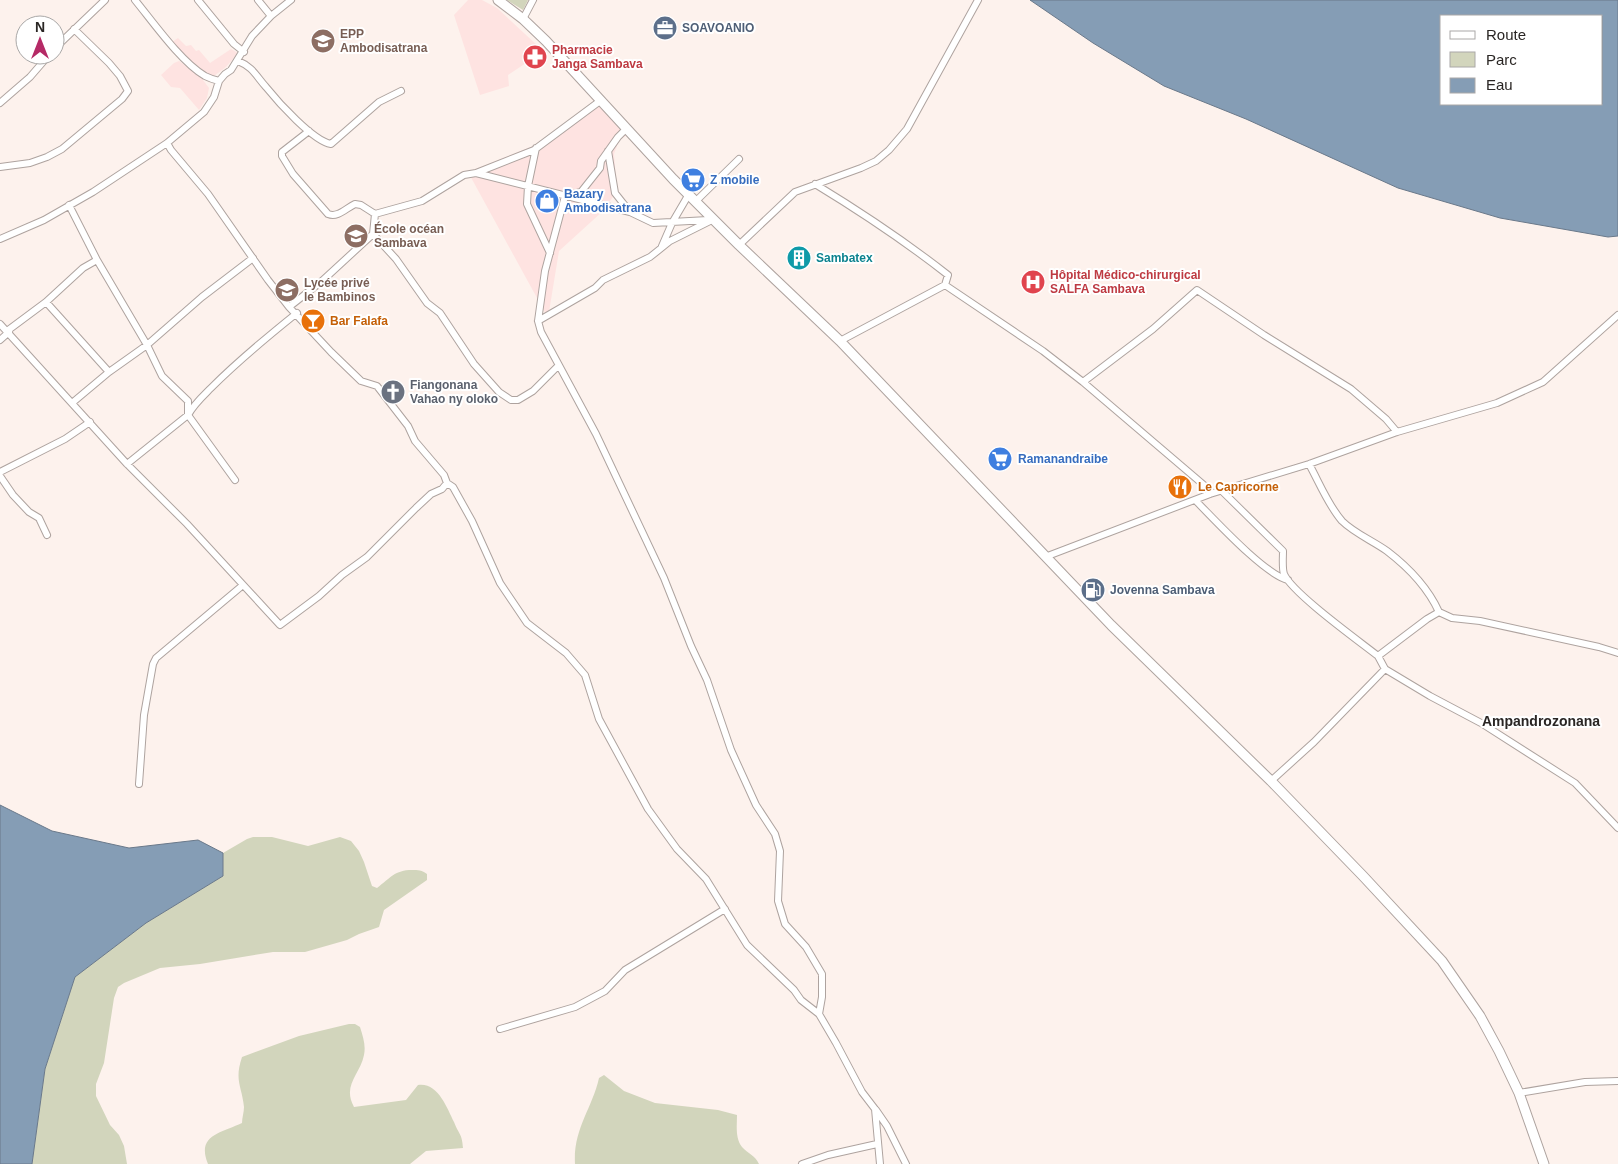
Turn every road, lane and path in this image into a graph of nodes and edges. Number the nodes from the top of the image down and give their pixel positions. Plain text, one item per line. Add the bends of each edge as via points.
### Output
1 (105, 0) edge
2 (136, 0) edge
3 (198, 0) edge
4 (258, 0) edge
5 (291, 0) edge
6 (498, 0) edge
7 (533, 0) edge
8 (978, 0) edge
9 (271, 16) junction
10 (523, 19) junction
11 (74, 29) junction
12 (65, 38) edge
13 (244, 52) junction
14 (238, 61) junction
15 (40, 65) edge
16 (219, 81) junction
17 (401, 91) dead end
18 (600, 101) junction
19 (0, 103) edge
20 (627, 128) junction
21 (309, 131) junction
22 (167, 143) junction
23 (536, 148) junction
24 (608, 151) junction
25 (739, 159) dead end
26 (0, 167) edge
27 (476, 172) junction
28 (815, 184) junction
29 (528, 186) junction
30 (689, 194) junction
31 (566, 196) junction
32 (696, 201) junction
33 (69, 205) junction
34 (630, 212) junction
35 (375, 214) junction
36 (714, 219) junction
37 (672, 222) junction
38 (373, 234) junction
39 (0, 239) edge
40 (739, 245) junction
41 (661, 247) junction
42 (550, 254) junction
43 (253, 258) junction
44 (97, 260) junction
45 (945, 285) junction
46 (46, 302) junction
47 (289, 307) junction
48 (297, 313) junction
49 (1618, 315) edge
50 (538, 321) junction
51 (0, 324) edge
52 (8, 332) junction
53 (0, 340) edge
54 (840, 341) junction
55 (147, 345) junction
56 (558, 366) junction
57 (109, 372) junction
58 (1083, 382) junction
59 (72, 403) junction
60 (188, 415) junction
61 (90, 422) junction
62 (1396, 432) junction
63 (127, 464) junction
64 (1309, 464) junction
65 (0, 472) edge
66 (0, 476) edge
67 (235, 480) dead end
68 (447, 483) junction
69 (1222, 491) junction
70 (1210, 494) junction
71 (1196, 501) junction
72 (47, 535) dead end
73 (1045, 557) junction
74 (1288, 580) junction
75 (243, 585) junction
76 (1439, 612) junction
77 (1618, 653) edge
78 (1378, 656) junction
79 (1385, 668) junction
80 (1271, 781) junction
81 (138, 784) dead end
82 (1618, 828) edge
83 (725, 910) junction
84 (819, 1014) junction
85 (500, 1030) dead end
86 (1618, 1082) edge
87 (1519, 1093) junction
88 (875, 1109) junction
89 (877, 1144) junction
90 (802, 1164) edge
91 (880, 1164) edge
92 (906, 1164) edge
93 (1544, 1164) edge

1 - 11 street
2 - 16 street via 191,66
3 - 13 street
4 - 9 street
5 - 9 street
6 - 10 main road
7 - 10 street
8 - 28 street via 907,129 889,150 861,168
9 - 13 street via 252,36
10 - 18 main road
11 - 12 street
11 - 26 street via 115,70 128,91 62,150 30,163
13 - 14 street
14 - 16 street
14 - 21 street via 248,65 276,99
15 - 19 street
16 - 22 street via 214,98 204,112
17 - 21 street via 379,102 330,144
18 - 20 main road
18 - 23 street
20 - 24 street
20 - 30 main road
21 - 35 street via 282,152 293,174 332,216 355,204
22 - 33 street
22 - 43 street
23 - 27 street
23 - 29 street
24 - 31 street via 600,168 581,192
24 - 34 street via 615,193
25 - 32 street
27 - 29 street
27 - 35 street via 464,175 422,201
28 - 40 street via 795,192
28 - 45 street via 922,254 948,275
29 - 31 street
29 - 42 street via 527,204
30 - 32 main road
30 - 37 street
31 - 34 street
31 - 42 street
32 - 36 main road
33 - 39 street
33 - 44 street
34 - 37 street via 653,223
35 - 38 street
36 - 37 street
36 - 40 main road
36 - 41 street
37 - 41 street
38 - 47 street
38 - 56 street via 396,259 427,303 440,313 474,364 499,392 511,400 518,400 533,391
40 - 54 main road
41 - 50 street via 650,257 603,280
42 - 50 street
43 - 47 street
43 - 55 street
44 - 46 street via 83,268
44 - 55 street
45 - 54 street
45 - 58 street
46 - 52 street
46 - 57 street
47 - 48 street
48 - 60 street via 229,369 194,404
48 - 68 street via 361,380 377,386
49 - 62 street via 1543,382 1497,403
50 - 56 street
51 - 52 street
52 - 53 street
52 - 59 street
54 - 73 main road
55 - 57 street
55 - 60 street via 162,376 188,401
56 - 84 street via 596,434 664,578 707,680 731,750 756,805 775,834 780,852 778,901 785,924 806,947 822,974
57 - 59 street
58 - 62 street via 1153,329 1197,290 1351,389
58 - 70 street via 1205,486
59 - 61 street
60 - 63 street
60 - 67 street
61 - 63 street
61 - 65 street via 65,439
62 - 64 street
63 - 75 street
64 - 69 street
64 - 76 street via 1343,522 1406,568 1422,584
66 - 72 street via 13,495 39,518
68 - 75 street via 431,494 367,556 280,625
68 - 83 street via 453,487 472,521 500,583 527,623 566,653 585,675 599,719 648,809 706,879
69 - 70 street
69 - 74 street via 1283,551 1284,573
70 - 71 street
71 - 73 street
71 - 74 street via 1247,550 1280,578
73 - 80 main road
74 - 78 street
75 - 81 street via 156,658 144,715
76 - 77 street via 1452,618 1480,621
76 - 78 street
78 - 79 street
79 - 80 street via 1314,742
79 - 82 street via 1575,783
80 - 87 main road via 1442,961 1480,1016
83 - 84 street via 747,945
83 - 85 street via 625,970 605,991 575,1007
84 - 88 street via 862,1092
86 - 87 street via 1585,1082
87 - 93 main road
88 - 89 street
88 - 92 street
89 - 90 street
89 - 91 street

